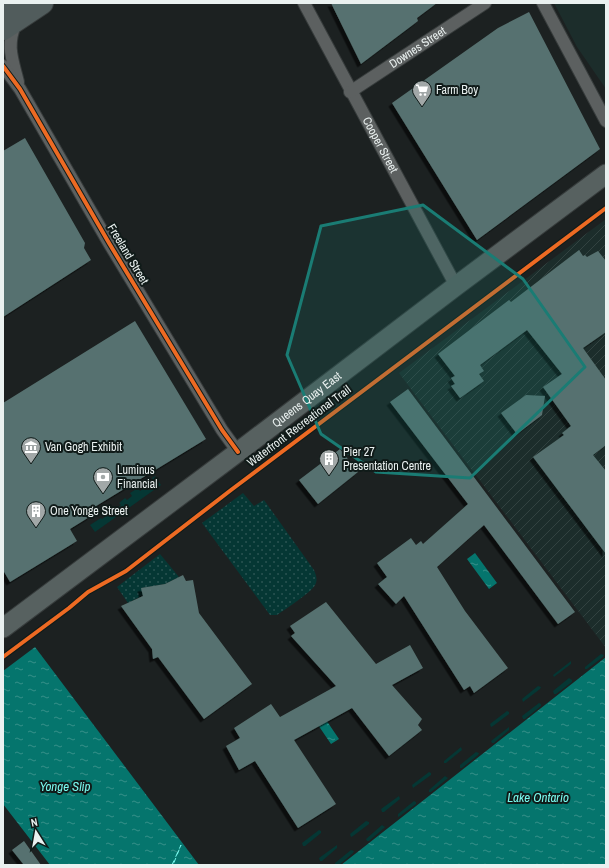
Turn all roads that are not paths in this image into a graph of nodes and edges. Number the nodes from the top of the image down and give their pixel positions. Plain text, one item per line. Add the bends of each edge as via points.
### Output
1 (42, 3) edge
2 (304, 3) edge
3 (485, 3) edge
4 (543, 3) edge
5 (8, 14) edge
6 (3, 66) edge
7 (20, 89) junction
8 (350, 92) junction
9 (606, 121) edge
10 (606, 174) edge
11 (456, 286) junction
12 (238, 452) junction
13 (5, 626) edge

1 - 5 highway
2 - 8 street, Cooper Street
3 - 8 street, Downes Street
4 - 9 street
5 - 7 street, Freeland Street via 10,48
6 - 7 street, Freeland Street
7 - 12 street, Freeland Street via 109,243 222,430
8 - 11 street, Cooper Street
10 - 11 main road, Queens Quay East
11 - 12 main road, Queens Quay East
12 - 13 main road, Queens Quay East

